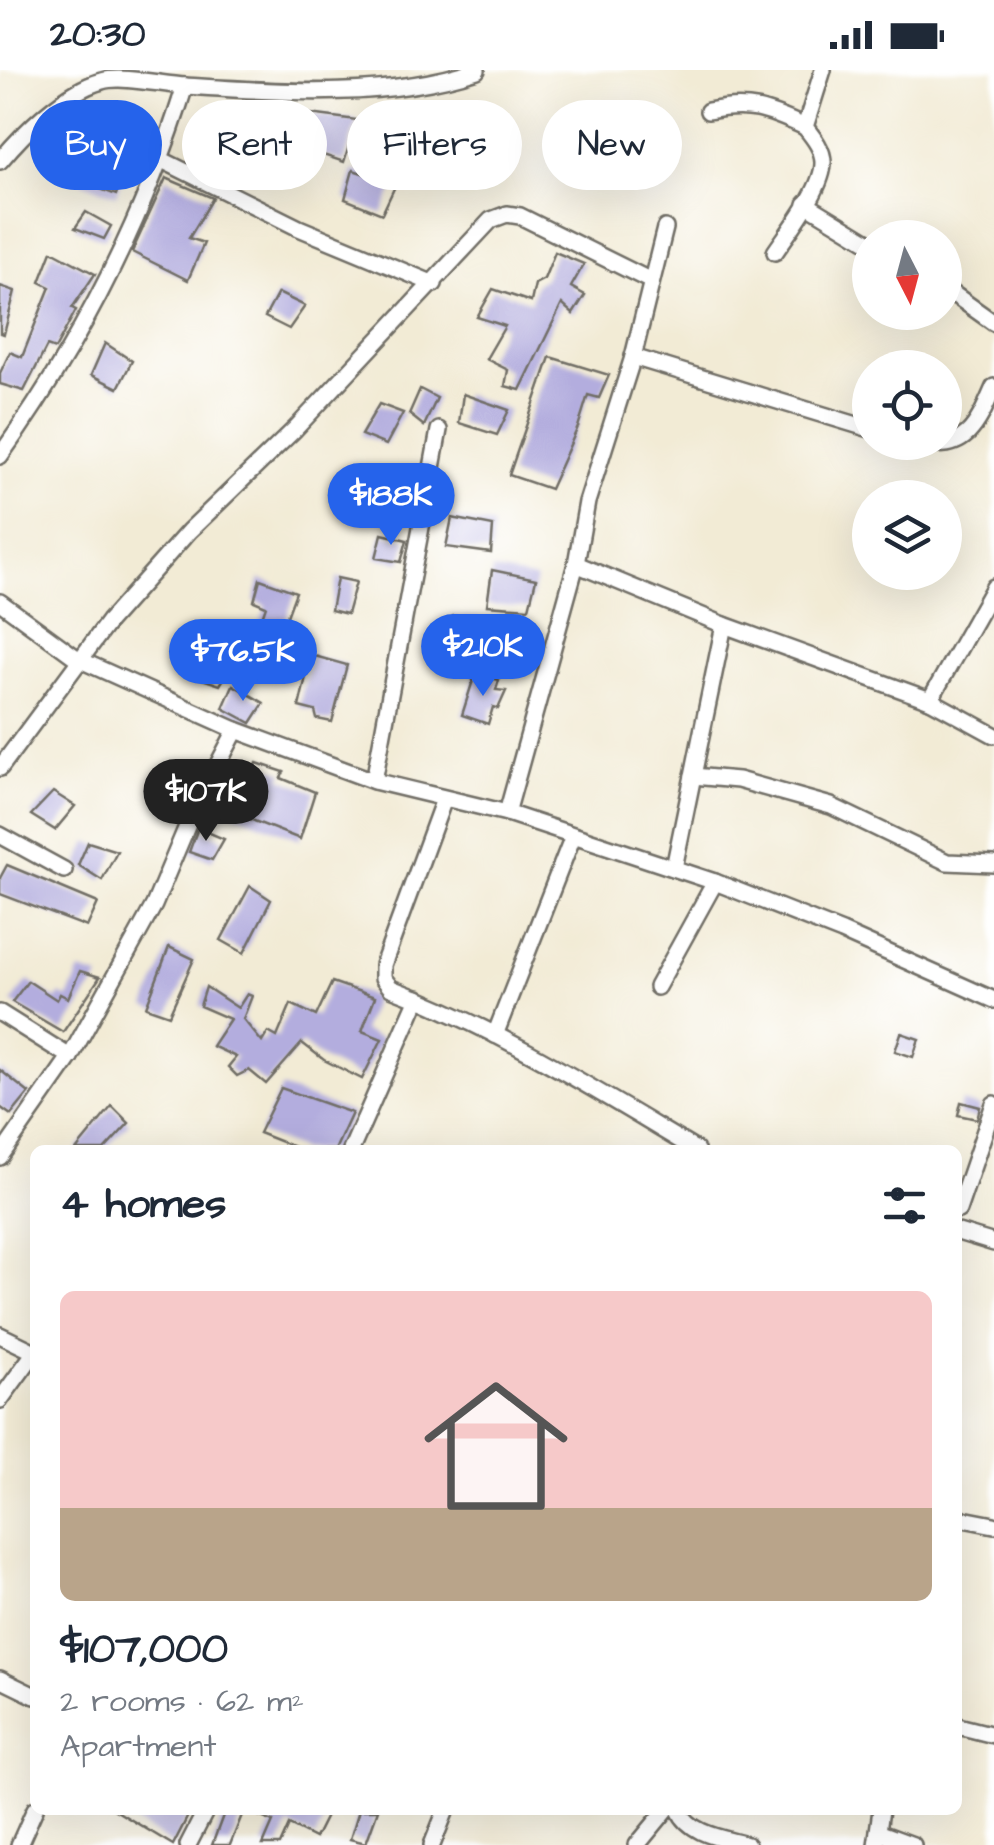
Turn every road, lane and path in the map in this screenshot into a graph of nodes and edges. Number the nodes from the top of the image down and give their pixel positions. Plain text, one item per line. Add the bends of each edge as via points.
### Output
1 (823, 70) edge
2 (471, 71) edge
3 (185, 86) junction
4 (708, 111) dead end
5 (806, 127) junction
6 (162, 160) joint
7 (0, 161) edge
8 (148, 190) edge
9 (806, 204) junction
10 (665, 228) dead end
11 (852, 232) edge
12 (775, 252) dead end
13 (651, 281) junction
14 (434, 284) junction
15 (962, 300) edge
16 (994, 324) edge
17 (633, 357) junction
18 (994, 387) edge
19 (852, 424) edge
20 (439, 430) dead end
21 (962, 439) edge
22 (0, 456) edge
23 (576, 564) junction
24 (994, 587) edge
25 (0, 602) edge
26 (724, 625) junction
27 (78, 660) junction
28 (930, 700) junction
29 (236, 730) junction
30 (994, 735) edge
31 (2, 759) edge
32 (692, 776) junction
33 (374, 781) junction
34 (444, 798) junction
35 (507, 813) junction
36 (0, 835) edge
37 (573, 836) junction
38 (994, 864) edge
39 (674, 868) junction
40 (64, 870) dead end
41 (715, 882) junction
42 (657, 986) dead end
43 (418, 998) junction
44 (994, 1000) edge
45 (0, 1013) edge
46 (495, 1035) junction
47 (70, 1057) junction
48 (994, 1104) edge
49 (353, 1145) edge
50 (688, 1145) edge
51 (0, 1157) edge
52 (962, 1198) edge
53 (962, 1233) edge
54 (994, 1243) edge
55 (0, 1335) edge
56 (30, 1350) edge
57 (30, 1359) edge
58 (0, 1400) edge
59 (962, 1519) edge
60 (994, 1525) edge
61 (0, 1679) edge
62 (30, 1694) edge
63 (962, 1727) edge
64 (994, 1735) edge
65 (33, 1815) edge
66 (203, 1815) edge
67 (443, 1815) edge
68 (662, 1815) edge
69 (682, 1815) edge
70 (877, 1838) edge
71 (18, 1845) edge
72 (188, 1845) edge
73 (432, 1845) edge
74 (637, 1845) edge
75 (748, 1845) edge
76 (914, 1845) edge

1 - 5 street
2 - 3 street via 385,89
3 - 6 street
3 - 7 street via 105,80 78,91
4 - 5 street via 738,104
5 - 9 street via 824,159
6 - 14 street via 298,228
8 - 22 street via 44,394
9 - 11 street
9 - 12 street
10 - 13 street
13 - 14 street via 507,214 491,220
13 - 17 street
14 - 27 street via 189,532
15 - 16 street
17 - 19 street
17 - 23 street via 587,502
18 - 21 street via 976,427
20 - 33 street
23 - 26 street
23 - 35 street
24 - 28 street
25 - 27 street
26 - 28 street
26 - 32 street
27 - 29 street
27 - 31 street
28 - 30 street
29 - 33 street
29 - 47 street via 154,905
32 - 38 street via 738,780 831,806 946,862
32 - 39 street
33 - 34 street
34 - 35 street
34 - 43 street via 383,965 391,988
35 - 37 street
36 - 40 street
37 - 39 street
37 - 46 street
39 - 41 street
41 - 42 street
41 - 44 street
43 - 46 street
43 - 49 street
45 - 47 street
46 - 50 street
47 - 51 street
48 - 52 street
53 - 54 street
55 - 56 street
57 - 58 street
59 - 60 street
61 - 62 street
63 - 64 street
65 - 71 street
66 - 72 street
67 - 73 street
68 - 74 street
69 - 75 street via 700,1832
70 - 76 street

